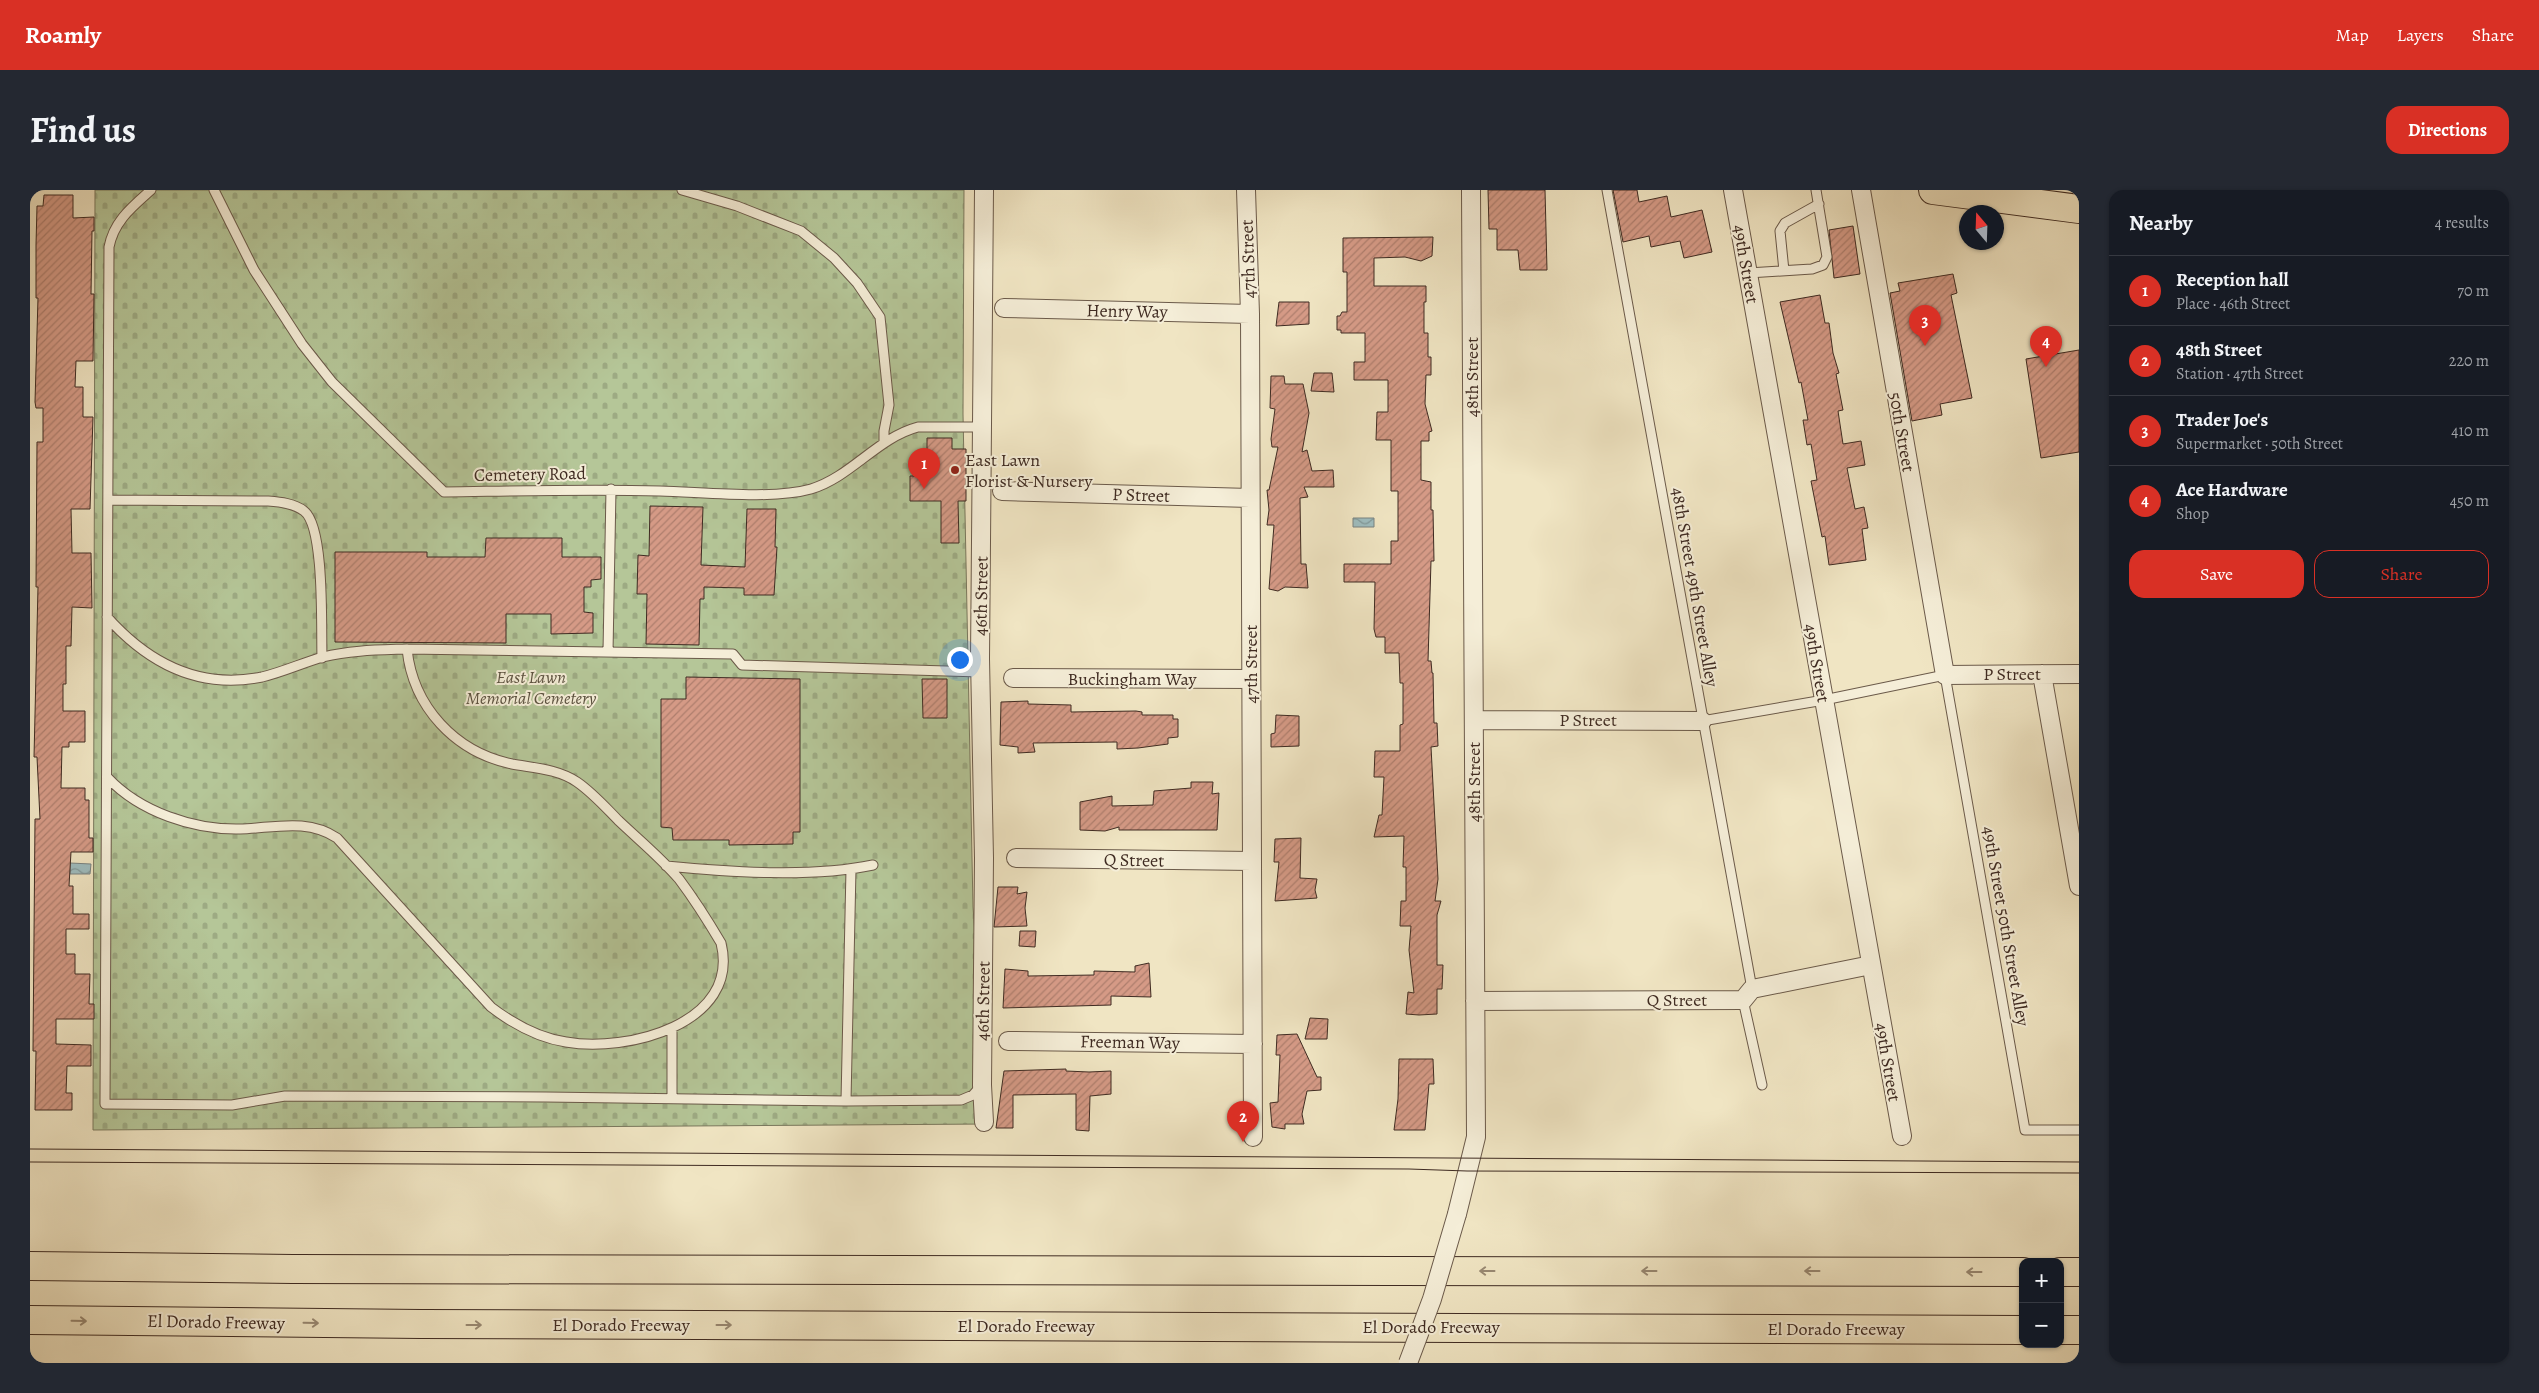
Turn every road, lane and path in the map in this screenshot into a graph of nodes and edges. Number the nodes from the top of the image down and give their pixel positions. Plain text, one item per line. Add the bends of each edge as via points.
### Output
1 (151, 190) edge
2 (214, 190) edge
3 (682, 190) edge
4 (984, 190) edge
5 (1246, 190) edge
6 (1472, 190) edge
7 (1607, 190) edge
8 (1733, 190) edge
9 (1816, 190) edge
10 (1860, 190) edge
11 (1933, 190) edge
12 (1966, 192) edge
13 (1818, 204) junction
14 (2079, 209) edge
15 (1784, 271) junction
16 (1748, 273) junction
17 (1004, 308) dead end
18 (1250, 314) junction
19 (983, 427) junction
20 (884, 443) junction
21 (611, 490) junction
22 (1002, 491) dead end
23 (1250, 498) junction
24 (108, 500) junction
25 (107, 617) junction
26 (407, 649) junction
27 (608, 652) junction
28 (322, 658) junction
29 (980, 672) junction
30 (2042, 674) junction
31 (2079, 674) edge
32 (1945, 675) junction
33 (1013, 678) dead end
34 (1251, 679) junction
35 (1824, 700) junction
36 (1474, 720) junction
37 (1702, 721) junction
38 (108, 778) junction
39 (1016, 858) dead end
40 (1252, 861) junction
41 (873, 865) dead end
42 (666, 866) junction
43 (852, 869) junction
44 (2079, 886) edge
45 (1871, 965) junction
46 (1748, 994) junction
47 (1475, 1001) junction
48 (672, 1029) junction
49 (1008, 1041) dead end
50 (1253, 1044) junction
51 (982, 1085) junction
52 (1762, 1085) dead end
53 (672, 1098) junction
54 (846, 1101) junction
55 (984, 1122) dead end
56 (2079, 1130) edge
57 (1902, 1136) dead end
58 (1253, 1137) dead end
59 (30, 1266) edge
60 (2019, 1272) edge
61 (2064, 1272) edge
62 (2079, 1272) edge
63 (30, 1320) edge
64 (2019, 1330) edge
65 (2064, 1330) edge
66 (2079, 1330) edge
67 (1408, 1363) edge

1 - 24 lane via 115,226 109,247
2 - 21 lane, Cemetery Road via 254,270 302,344 332,382 444,492
3 - 20 lane via 737,206 801,232 834,258 857,283 880,317 889,405
4 - 19 street, 46th Street
5 - 18 street, 47th Street
6 - 36 street, 48th Street
7 - 37 lane, 48th Street 49th Street Alley
8 - 16 street, 49th Street
9 - 13 lane
10 - 32 street, 50th Street
11 - 12 main road
12 - 14 main road
13 - 15 lane via 1780,230
13 - 15 lane via 1827,258 1823,265 1812,269
15 - 16 lane
16 - 35 street, 49th Street
17 - 18 street, Henry Way
18 - 23 street, 47th Street
19 - 20 lane, Cemetery Road via 918,427
19 - 29 street, 46th Street
20 - 21 lane, Cemetery Road via 828,482 795,492
21 - 27 lane
22 - 23 street, P Street
23 - 34 street, 47th Street
24 - 25 lane
24 - 28 lane via 267,501 284,502 304,511 312,520 318,543
25 - 28 lane via 146,653 201,678 261,677
25 - 38 lane
26 - 27 lane
26 - 28 lane via 362,651
26 - 42 lane via 408,662 421,697 430,713 450,735 464,746 493,759 570,778 592,794
27 - 29 lane via 733,654 742,665
29 - 51 street, 46th Street via 984,858
30 - 31 street, P Street
30 - 32 street, P Street
30 - 44 street
32 - 35 lane
32 - 56 lane, 49th Street 50th Street Alley via 2025,1130
33 - 34 street, Buckingham Way
34 - 40 street, 47th Street
35 - 37 lane
35 - 45 street, 49th Street
36 - 37 street, P Street
36 - 47 street, 48th Street
37 - 46 lane, 48th Street 49th Street Alley
38 - 48 lane via 139,803 187,822 239,829 306,825 337,838 491,1007 521,1026 566,1042 587,1044 631,1040
38 - 53 lane via 103,1000 105,1104 232,1105 285,1096
39 - 40 street, Q Street
40 - 50 street, 47th Street
41 - 43 lane
42 - 43 lane via 753,872
42 - 48 lane via 721,942 724,954 721,976 710,1000
43 - 54 lane
45 - 46 street, Q Street
45 - 57 street, 49th Street
46 - 47 street, Q Street
46 - 52 lane, 48th Street 49th Street Alley
47 - 67 street, 48th Street, bridge via 1476,1137 1432,1299
48 - 53 lane
49 - 50 street, Freeman Way
50 - 58 street, 47th Street
51 - 54 lane via 973,1095 961,1100
51 - 55 street, 46th Street
53 - 54 lane
60 -> 59 main road
61 - 62 main road
63 -> 64 main road, El Dorado Freeway
65 - 66 main road

